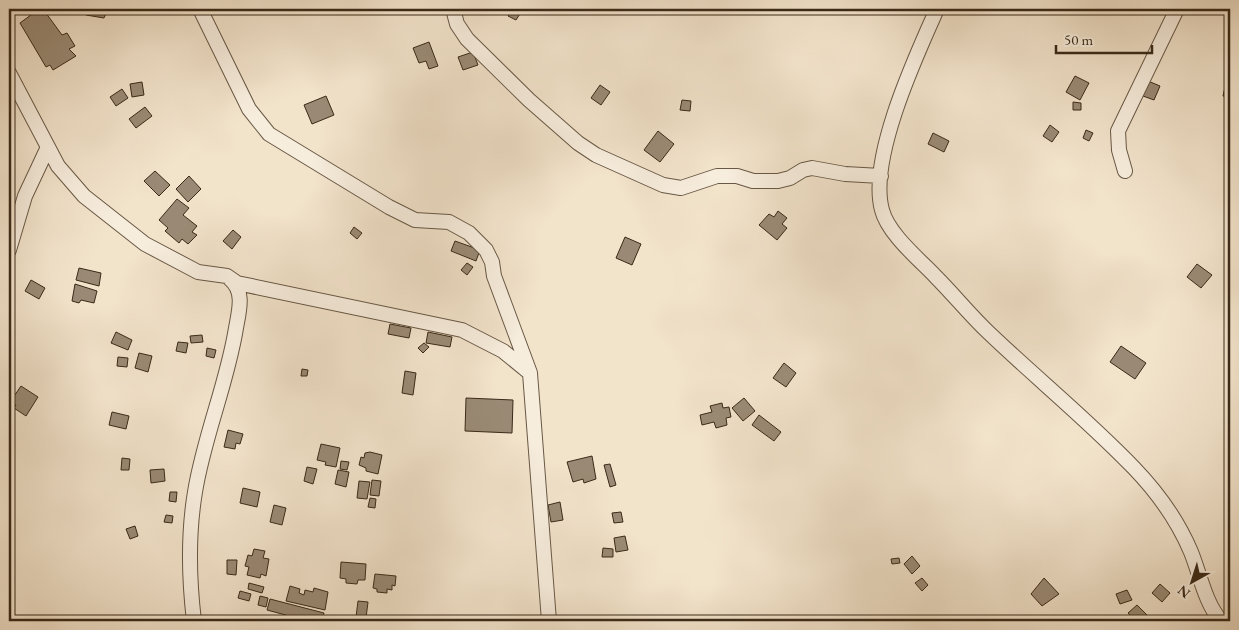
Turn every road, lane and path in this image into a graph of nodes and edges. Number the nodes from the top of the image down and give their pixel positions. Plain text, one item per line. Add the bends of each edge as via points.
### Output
1 (200, 9) edge
2 (453, 9) edge
3 (937, 9) edge
4 (1177, 9) edge
5 (9, 73) edge
6 (48, 146) junction
7 (1125, 171) dead end
8 (881, 176) junction
9 (9, 250) edge
10 (227, 276) junction
11 (530, 373) junction
12 (194, 621) edge
13 (549, 621) edge
14 (1221, 621) edge

1 - 11 street via 249,110 269,134 389,207 415,220 449,222 478,241 492,262 494,276
2 - 8 street via 459,27 468,39 557,126 596,155 663,186 681,188 723,176 778,181 812,168
3 - 8 street via 893,116
4 - 7 street via 1118,131
5 - 6 street
6 - 9 street via 25,196
6 - 10 street via 71,182 145,244 198,272
8 - 14 street via 882,211 904,243 986,331 1134,467 1157,493 1190,550 1211,606
10 - 11 street via 237,283 462,330 503,351
10 - 12 street via 238,288 240,308 195,491 190,562
11 - 13 street

